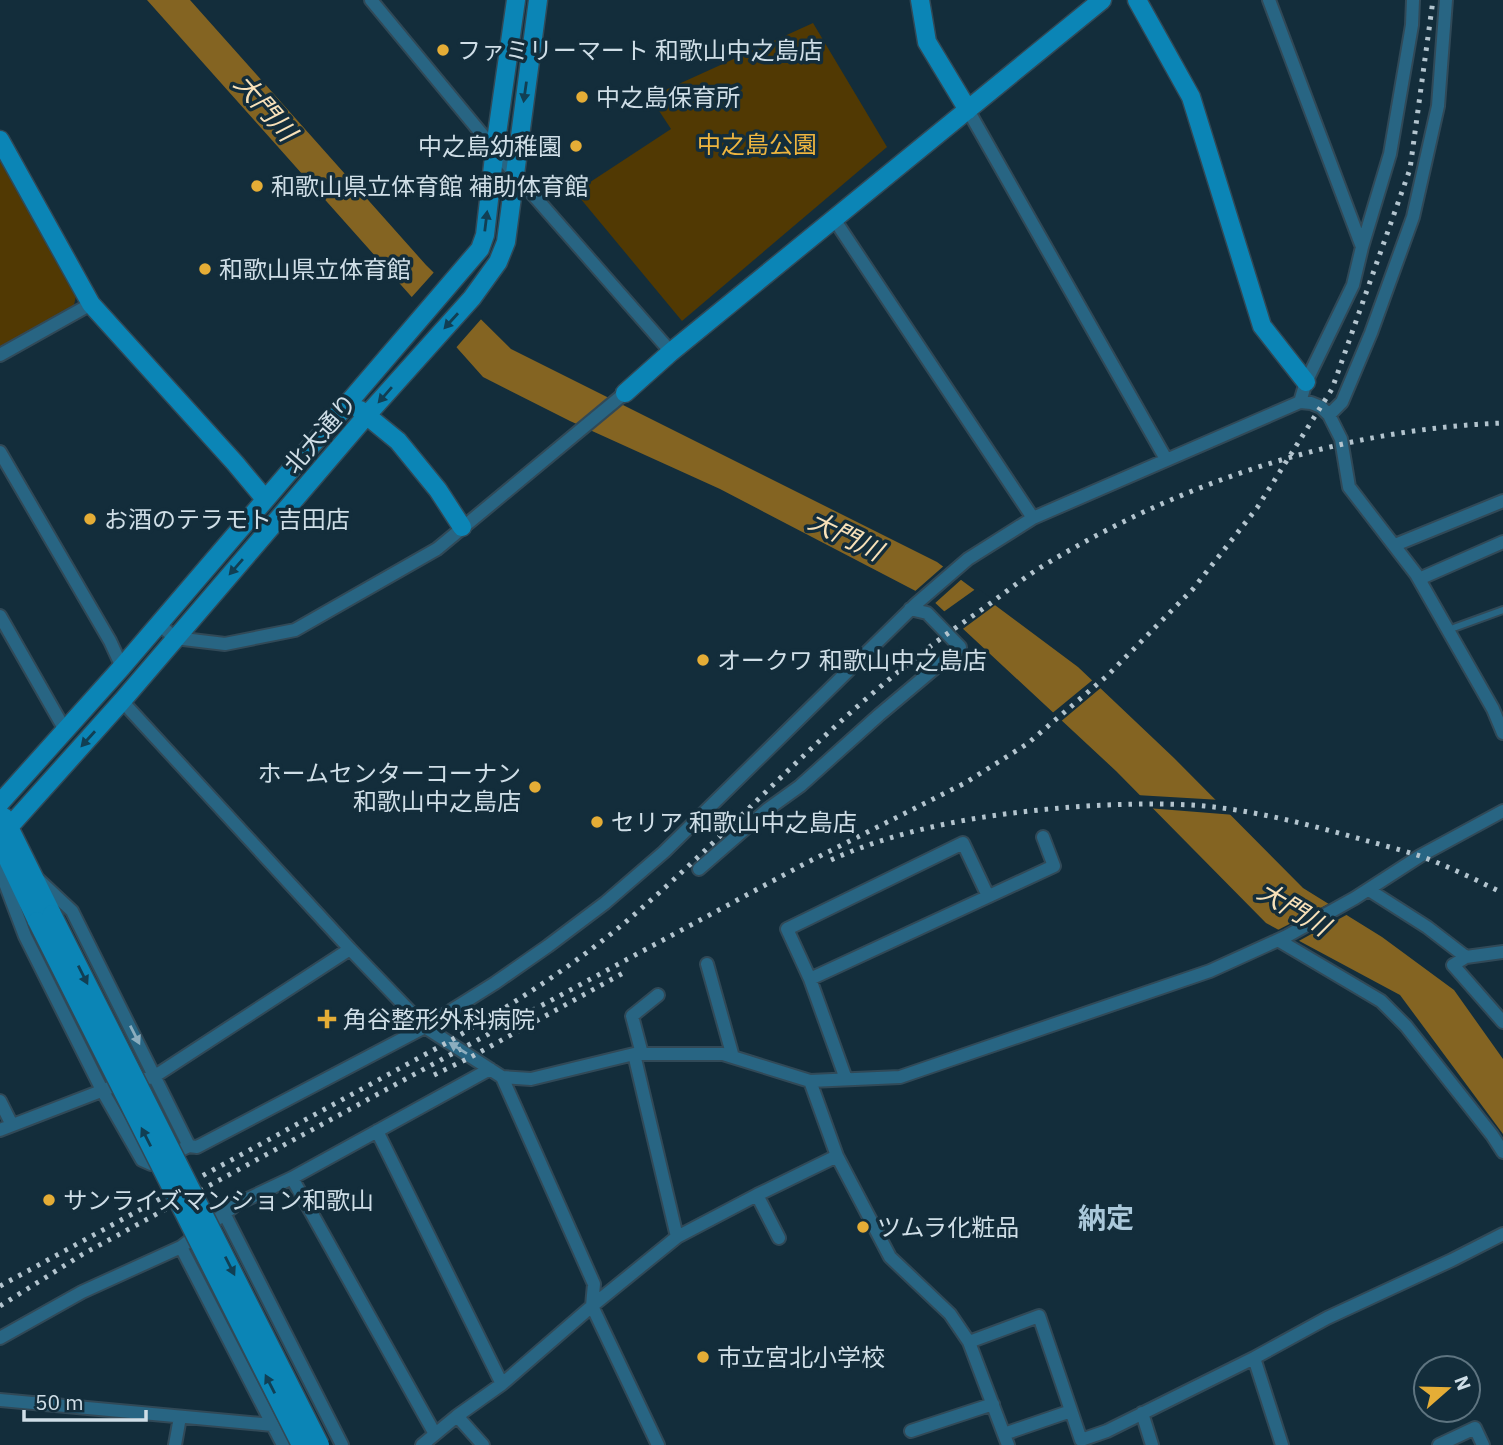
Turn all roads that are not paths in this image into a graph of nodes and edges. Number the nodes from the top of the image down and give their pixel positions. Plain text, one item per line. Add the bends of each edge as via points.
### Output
1 (371, 0) edge
2 (516, 0) edge
3 (538, 0) edge
4 (920, 0) edge
5 (1102, 0) edge
6 (1137, 0) edge
7 (1269, 0) edge
8 (1413, 0) edge
9 (1446, 0) edge
10 (968, 110) junction
11 (0, 140) edge
12 (495, 148) junction
13 (514, 173) junction
14 (834, 219) junction
15 (1362, 247) junction
16 (91, 303) junction
17 (671, 352) junction
18 (0, 355) edge
19 (1306, 382) junction
20 (625, 393) joint
21 (350, 401) junction
22 (1300, 401) junction
23 (367, 415) junction
24 (1329, 415) junction
25 (0, 452) edge
26 (1166, 459) junction
27 (265, 499) junction
28 (1503, 501) edge
29 (1033, 518) junction
30 (462, 527) junction
31 (1503, 542) edge
32 (1395, 545) junction
33 (1419, 579) junction
34 (913, 606) junction
35 (1503, 610) edge
36 (0, 616) edge
37 (159, 624) junction
38 (1448, 630) junction
39 (175, 638) junction
40 (122, 667) junction
41 (122, 701) junction
42 (1498, 707) edge
43 (65, 730) junction
44 (1503, 733) edge
45 (0, 803) edge
46 (1503, 811) edge
47 (2, 836) edge
48 (1043, 837) dead end
49 (699, 869) dead end
50 (0, 870) edge
51 (34, 876) junction
52 (1368, 890) junction
53 (988, 897) junction
54 (45, 918) junction
55 (1283, 938) junction
56 (350, 949) junction
57 (1503, 953) edge
58 (1466, 957) junction
59 (712, 968) dead end
60 (810, 979) junction
61 (659, 995) dead end
62 (1503, 1022) edge
63 (425, 1027) junction
64 (638, 1054) junction
65 (733, 1057) junction
66 (490, 1069) junction
67 (155, 1076) junction
68 (502, 1077) junction
69 (846, 1079) junction
70 (810, 1081) junction
71 (102, 1090) junction
72 (0, 1101) edge
73 (6, 1128) edge
74 (377, 1131) junction
75 (189, 1146) junction
76 (1503, 1152) edge
77 (837, 1156) junction
78 (292, 1178) junction
79 (757, 1195) junction
80 (225, 1215) junction
81 (1503, 1234) edge
82 (677, 1237) junction
83 (779, 1238) dead end
84 (181, 1247) junction
85 (592, 1306) junction
86 (0, 1338) edge
87 (969, 1342) junction
88 (1254, 1358) junction
89 (502, 1384) junction
90 (0, 1400) edge
91 (993, 1404) junction
92 (1071, 1411) junction
93 (1142, 1413) junction
94 (457, 1416) junction
95 (180, 1418) junction
96 (273, 1426) junction
97 (911, 1431) dead end
98 (435, 1434) junction
99 (1006, 1440) edge
100 (655, 1444) edge
101 (174, 1445) edge
102 (283, 1445) edge
103 (301, 1445) edge
104 (320, 1445) edge
105 (342, 1445) edge
106 (422, 1445) edge
107 (483, 1445) edge
108 (1153, 1445) edge
109 (1282, 1445) edge
110 (1439, 1445) edge
111 (1483, 1445) edge

1 - 12 street
2 - 12 street, 北大通り
3 -> 13 street, 北大通り
4 - 10 street via 927,42
5 - 10 street
6 - 19 street via 1191,97 1262,326
7 - 15 street
8 - 15 street via 1390,154
9 - 24 street via 1438,106 1413,218 1342,402
10 - 14 street
10 - 26 street
11 - 16 street
12 - 13 street
21 -> 12 street, 北大通り via 480,249
13 - 17 street
13 -> 23 street, 北大通り via 506,242 498,262 472,298
14 - 17 street
14 - 29 street
15 - 19 street via 1353,285
16 - 18 street
16 - 27 street
17 - 20 street
19 - 22 street
20 - 30 street
21 - 23 street
21 - 27 street, 北大通り
22 - 24 street via 1321,407
22 - 26 street
23 - 30 street via 398,441
23 -> 39 street, 北大通り
24 - 32 street via 1341,439 1349,487
25 - 40 street
26 - 29 street
27 - 37 street, 北大通り
28 - 32 street
29 - 34 street via 968,559
30 - 39 street via 437,549 295,631 225,644
31 - 33 street
32 - 33 street
33 - 38 street
34 - 49 street via 927,613 960,647
34 - 63 street via 664,852 605,903
35 - 38 lane
36 - 43 street
37 - 39 street
37 - 40 street, 北大通り
38 - 42 street
39 - 41 street, 北大通り
40 - 43 street, 北大通り
41 -> 47 street, 北大通り
41 - 56 street
42 - 44 street
43 - 45 street, 北大通り
46 - 52 street
47 - 51 street
47 - 54 street
48 - 53 street via 1054,866
50 - 71 street via 25,936
51 - 54 street
51 -> 67 street via 72,911
52 - 55 street
52 - 58 street
53 - 60 street
53 - 60 street via 963,843 787,929
103 -> 54 street, bridge
54 -> 104 street, bridge
55 - 69 street via 1210,971 900,1077
55 - 76 street via 1381,1001 1406,1026
56 - 63 street
56 - 67 street
57 - 58 street
58 - 62 street via 1453,965
59 - 65 street
60 - 69 street
61 - 64 street via 632,1016
66 -> 63 street
63 - 75 street via 197,1147
64 - 65 street
64 - 68 street via 531,1079
64 - 82 street
65 - 70 street
66 - 68 street
66 - 74 street
67 - 71 street
67 - 75 street
68 - 85 street via 594,1284
69 - 70 street
70 - 77 street
71 - 73 street
71 - 75 street via 142,1160 151,1164
72 - 73 street
74 - 78 street
74 - 89 street
77 - 79 street
77 - 87 street via 890,1257 950,1314
78 - 80 street via 237,1204
78 - 98 street
79 - 82 street
79 - 83 street
80 - 84 street
80 - 105 street
81 - 88 street
82 - 85 street
84 - 86 street via 82,1292
84 - 96 street
85 - 89 street
85 - 100 street
87 - 91 street
87 - 92 street via 1039,1316
88 - 93 street
88 - 109 street
89 - 94 street
90 - 95 street
91 - 97 street
91 - 99 street
92 - 93 street via 1082,1440
92 - 99 street
93 - 108 street
94 - 98 street
94 - 107 street
95 - 96 street
95 - 101 street
96 - 102 street
98 - 106 street
110 - 111 street via 1475,1428

